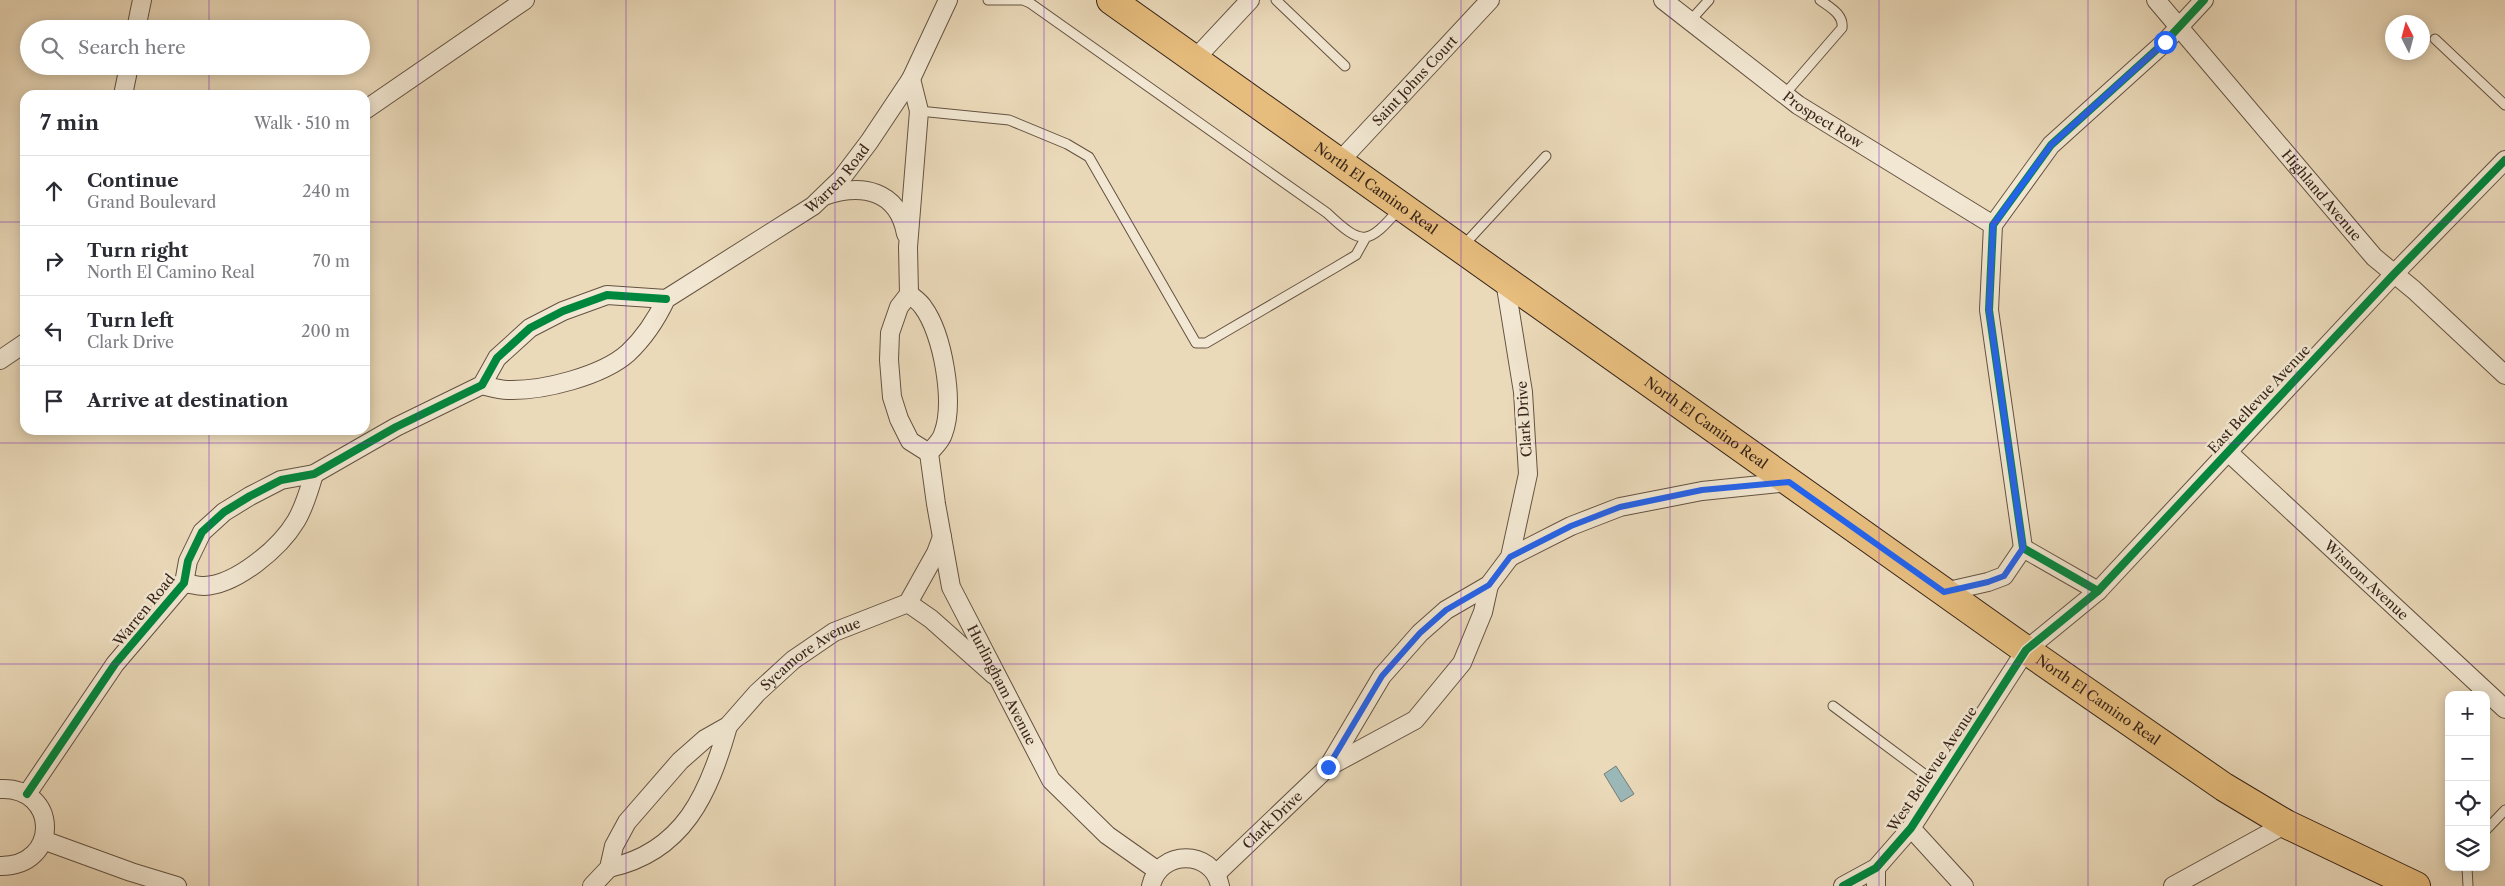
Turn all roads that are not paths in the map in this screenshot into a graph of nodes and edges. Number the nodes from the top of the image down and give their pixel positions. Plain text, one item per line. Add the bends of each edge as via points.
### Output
1 (142, 0) edge
2 (526, 0) edge
3 (948, 0) edge
4 (988, 0) edge
5 (1111, 0) edge
6 (1250, 0) edge
7 (1276, 0) edge
8 (1490, 0) edge
9 (1664, 0) edge
10 (1709, 0) edge
11 (1820, 0) edge
12 (2156, 0) edge
13 (2204, 0) edge
14 (138, 20) edge
15 (1690, 21) junction
16 (2179, 28) junction
17 (2435, 40) dead end
18 (1194, 60) junction
19 (1345, 66) dead end
20 (127, 75) edge
21 (911, 78) junction
22 (124, 90) edge
23 (1784, 95) junction
24 (2505, 106) edge
25 (370, 107) edge
26 (919, 112) junction
27 (1546, 156) dead end
28 (2505, 160) edge
29 (1339, 162) junction
30 (823, 196) junction
31 (1401, 206) junction
32 (1993, 225) junction
33 (1366, 237) junction
34 (908, 247) junction
35 (1461, 249) junction
36 (2394, 274) junction
37 (1506, 281) junction
38 (909, 294) junction
39 (666, 299) junction
40 (20, 346) edge
41 (0, 360) edge
42 (2505, 375) edge
43 (482, 385) junction
44 (2227, 451) junction
45 (930, 453) junction
46 (314, 474) junction
47 (1789, 482) junction
48 (942, 536) junction
49 (2023, 548) junction
50 (1510, 557) junction
51 (184, 583) junction
52 (1489, 585) junction
53 (1944, 592) junction
54 (2098, 592) junction
55 (908, 603) junction
56 (2026, 650) junction
57 (999, 679) junction
58 (1833, 706) dead end
59 (2505, 709) edge
60 (728, 726) junction
61 (1328, 767) junction
62 (1939, 785) junction
63 (0, 787) edge
64 (27, 794) junction
65 (2505, 810) edge
66 (2286, 824) junction
67 (2490, 826) edge
68 (1911, 828) junction
69 (43, 840) junction
70 (0, 866) edge
71 (609, 868) junction
72 (1876, 868) junction
73 (2468, 871) edge
74 (1154, 878) edge
75 (1218, 880) edge
76 (177, 886) edge
77 (592, 886) edge
78 (1844, 886) edge
79 (1876, 886) edge
80 (1964, 886) edge
81 (2173, 886) edge
82 (2416, 886) edge
83 (2468, 886) edge

1 - 14 street
2 - 25 street
3 - 21 street, Warren Road
4 - 33 lane via 1023,0 1030,4 1327,213 1353,236
5 - 18 main road, North El Camino Real
6 - 18 street
7 - 19 lane
8 - 29 street, Saint Johns Court
9 - 15 street, Prospect Row
10 - 15 lane
11 - 23 lane via 1839,15 1842,28
12 - 16 street, Highland Avenue
13 - 16 street
15 - 23 street, Prospect Row
16 - 32 street via 2051,145
16 - 36 street, Highland Avenue via 2374,257
17 - 24 lane
18 - 29 main road, North El Camino Real
20 - 22 street
21 - 26 street
21 - 30 street, Warren Road via 869,142
23 - 32 street, Prospect Row
26 - 33 lane via 1009,120 1090,157 1196,343 1206,343 1356,255
26 - 34 street
27 - 35 lane
28 - 36 street, East Bellevue Avenue
29 - 31 main road, North El Camino Real
30 - 34 street via 853,189 877,193 892,203 903,217
30 - 39 street, Warren Road via 814,206
31 - 33 lane via 1380,231
31 - 35 main road, North El Camino Real
32 - 49 street via 1989,310
34 - 38 street
35 - 37 main road, North El Camino Real
36 - 42 street, Highland Avenue
36 - 44 street, East Bellevue Avenue
37 - 47 main road, North El Camino Real
37 - 50 street, Clark Drive via 1524,392 1528,474
38 - 45 street via 929,316 947,381 947,421 943,436
38 - 45 street via 899,307 890,333 892,397 910,441
39 - 43 street via 607,295 563,311 530,328 498,358
39 - 43 street, Warren Road via 656,319 628,353 590,375 543,388 507,390
40 - 41 street
43 - 46 street, Warren Road via 396,427
44 - 54 street, East Bellevue Avenue
44 - 59 street, Wisnom Avenue
45 - 48 street, Hurlingham Avenue
46 - 51 street, Warren Road via 281,480 224,512 202,532 188,561
46 - 51 street, Warren Road via 296,522 257,563 234,576 205,586
47 - 50 street, Clark Drive via 1702,490 1620,507 1571,526
47 - 53 main road, North El Camino Real
48 - 55 street
48 - 57 street, Hurlingham Avenue via 951,587
49 - 53 street via 2004,576
49 - 54 street
50 - 52 street, Clark Drive
51 - 64 street, Warren Road via 115,664
52 - 61 street, Clark Drive via 1446,610 1420,633 1382,676
52 - 61 street, Clark Drive via 1483,612 1462,663 1415,720
53 - 56 main road, North El Camino Real
54 - 56 street, East Bellevue Avenue
55 - 57 street
55 - 60 street, Sycamore Avenue via 834,632 757,693
56 - 62 street, West Bellevue Avenue
56 - 66 main road, North El Camino Real via 2224,787
57 - 74 street, Hurlingham Avenue via 1051,780
58 - 62 lane
60 - 71 street, Sycamore Avenue via 705,739 680,761 627,822 614,846
60 - 71 street, Sycamore Avenue via 711,778 688,819 662,846 633,864
61 - 75 street, Clark Drive
62 - 68 street, West Bellevue Avenue
63 - 64 street
64 - 69 street via 43,814 46,827
65 - 67 lane
66 - 81 street
66 - 82 main road, North El Camino Real
68 - 72 street, West Bellevue Avenue
68 - 80 street
69 - 70 street via 26,861
69 - 76 street
71 - 77 street, Sycamore Avenue
72 - 78 street, West Bellevue Avenue
72 - 79 street
73 - 83 lane
74 - 75 street, Clark Drive via 1166,863 1188,857 1209,865

